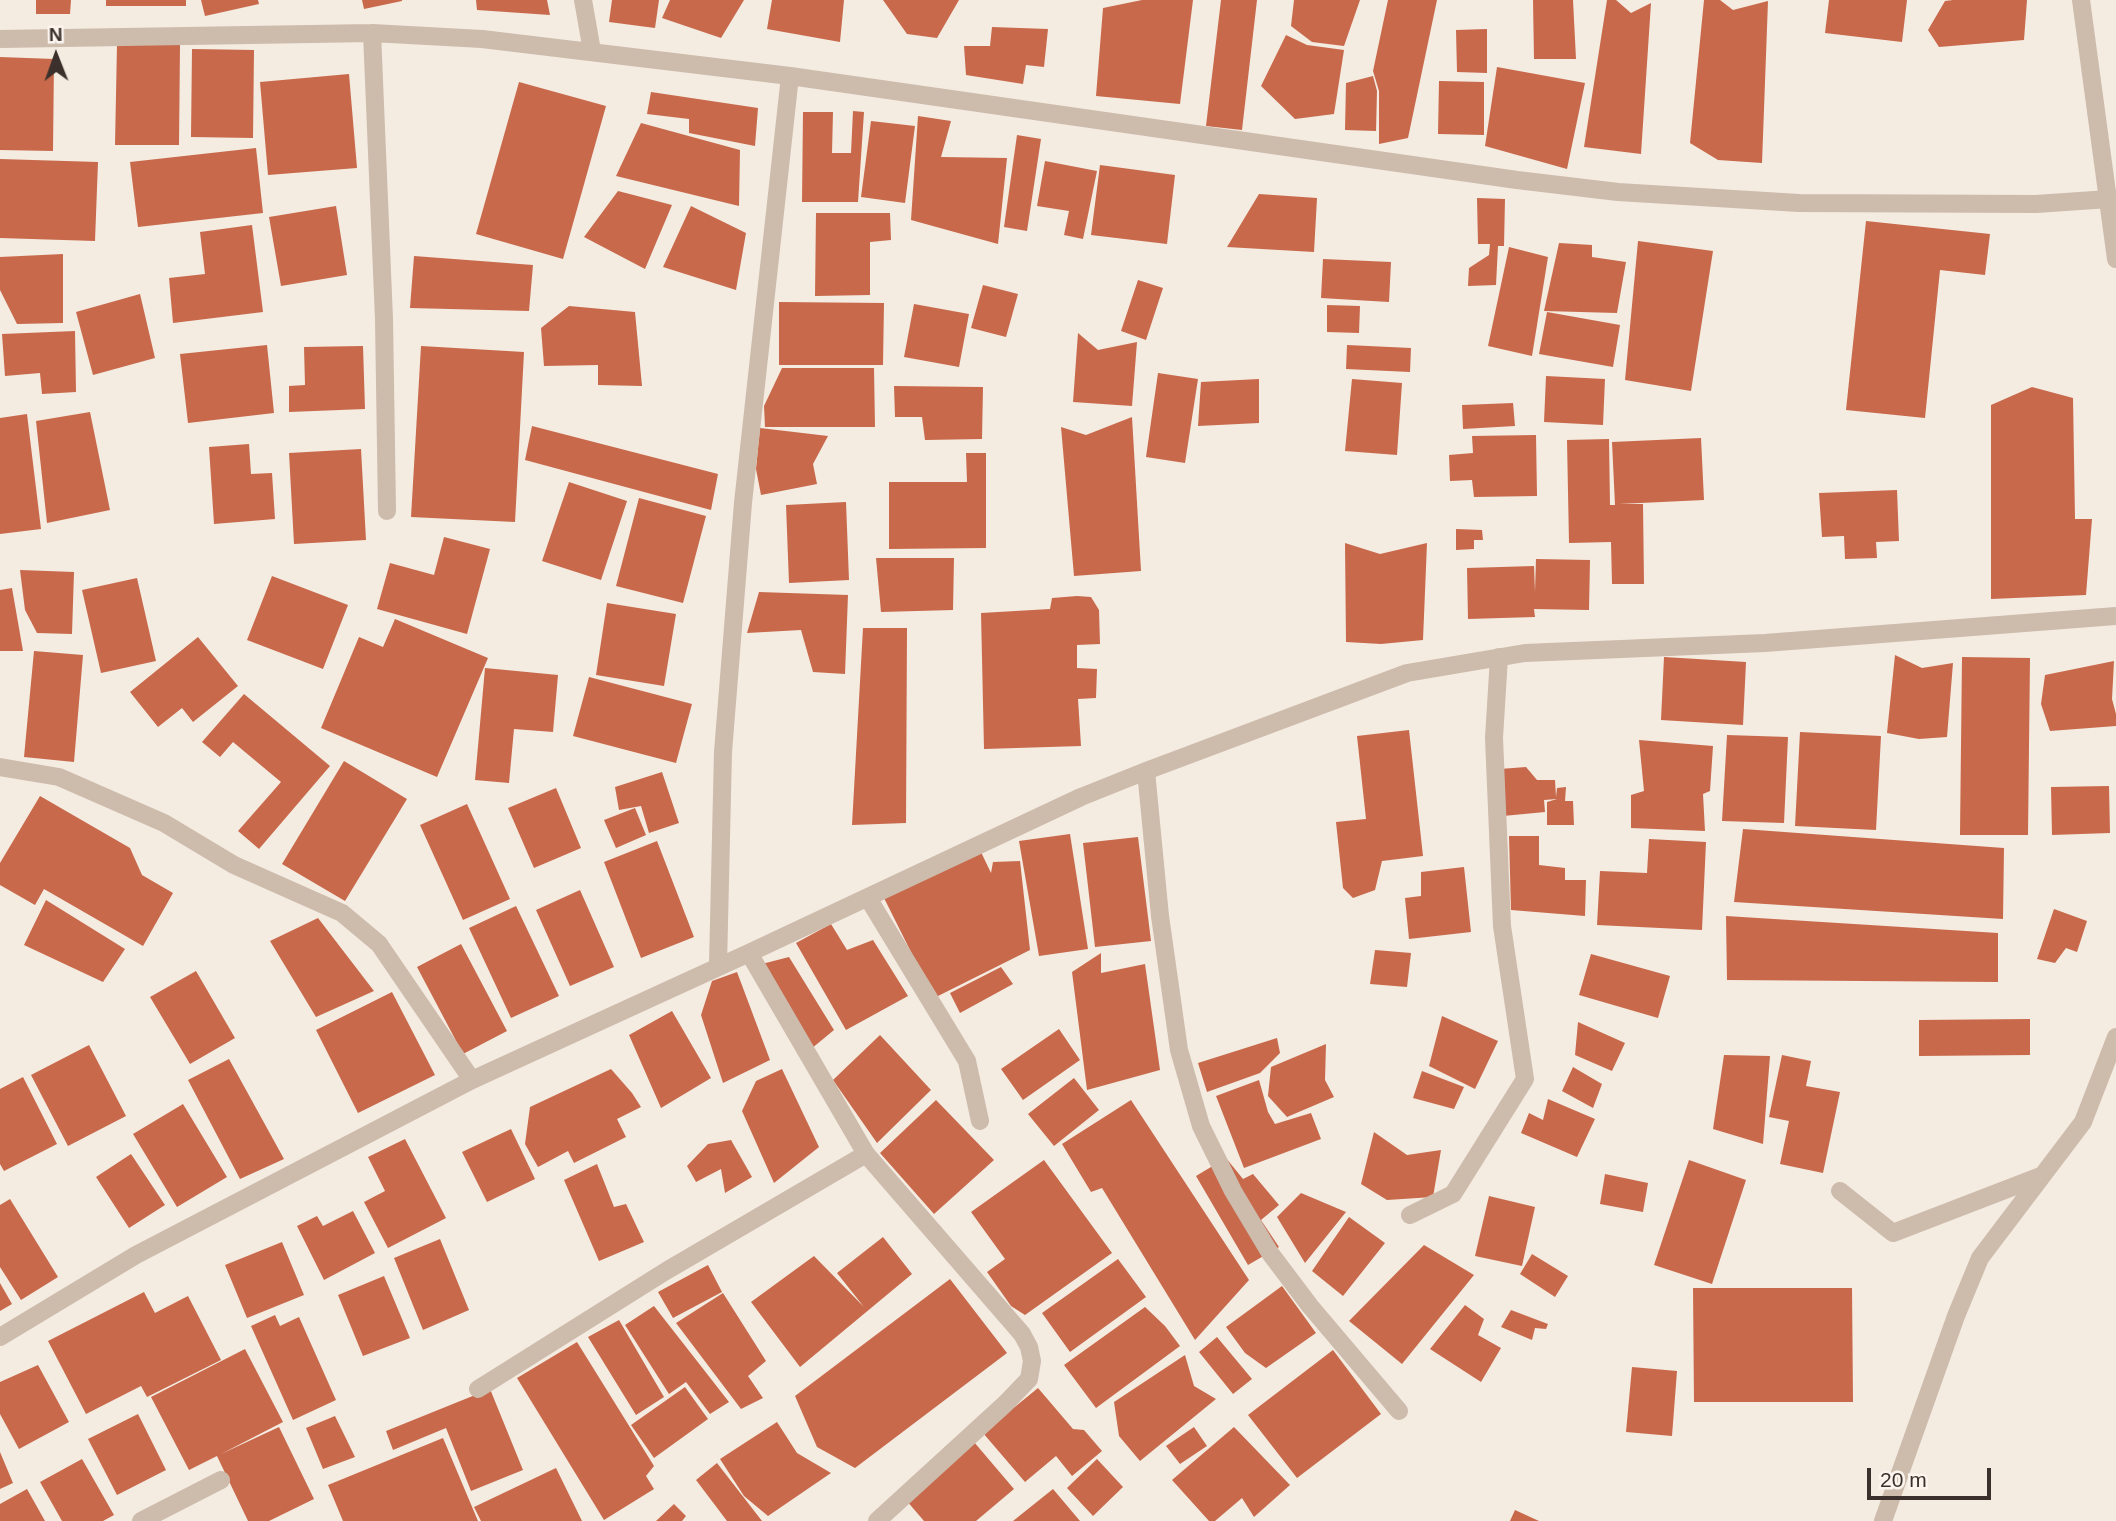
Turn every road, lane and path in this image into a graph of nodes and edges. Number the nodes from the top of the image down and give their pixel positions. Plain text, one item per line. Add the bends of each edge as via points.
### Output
1 (583, 0) edge
2 (2081, 0) edge
3 (372, 33) junction
4 (0, 39) edge
5 (592, 51) junction
6 (790, 76) junction
7 (2109, 198) junction
8 (2116, 259) edge
9 (387, 511) dead end
10 (2116, 616) edge
11 (1499, 657) junction
12 (0, 767) edge
13 (1146, 771) junction
14 (868, 898) junction
15 (750, 953) junction
16 (718, 965) junction
17 (2116, 1037) edge
18 (472, 1080) junction
19 (981, 1121) dead end
20 (866, 1154) junction
21 (2041, 1177) junction
22 (1840, 1191) dead end
23 (1410, 1215) dead end
24 (0, 1337) edge
25 (478, 1389) dead end
26 (1399, 1411) dead end
27 (221, 1480) dead end
28 (141, 1521) edge
29 (877, 1521) edge
30 (1883, 1521) edge

1 - 5 street
2 - 7 street
3 - 4 street
3 - 5 street
3 - 9 street
5 - 6 street
6 - 7 street via 1618,192 1799,203 2036,204
6 - 16 street via 743,503 725,724
7 - 8 street
10 - 11 street via 1765,643
11 - 13 street via 1407,673
11 - 23 street via 1494,738 1503,926 1525,1079 1453,1194
12 - 18 street via 59,777 164,823 234,865 342,913 379,944
13 - 14 street
13 - 26 street via 1179,1050 1201,1126 1270,1254
14 - 15 street
14 - 19 street via 967,1060
15 - 16 street
15 - 20 street
16 - 18 street
17 - 21 street via 2083,1122
18 - 24 street via 136,1255
20 - 25 street via 666,1271
20 - 29 street via 1022,1335 1032,1361 1029,1379 1005,1404
21 - 22 street via 1893,1233
21 - 30 street via 1980,1258
27 - 28 street

